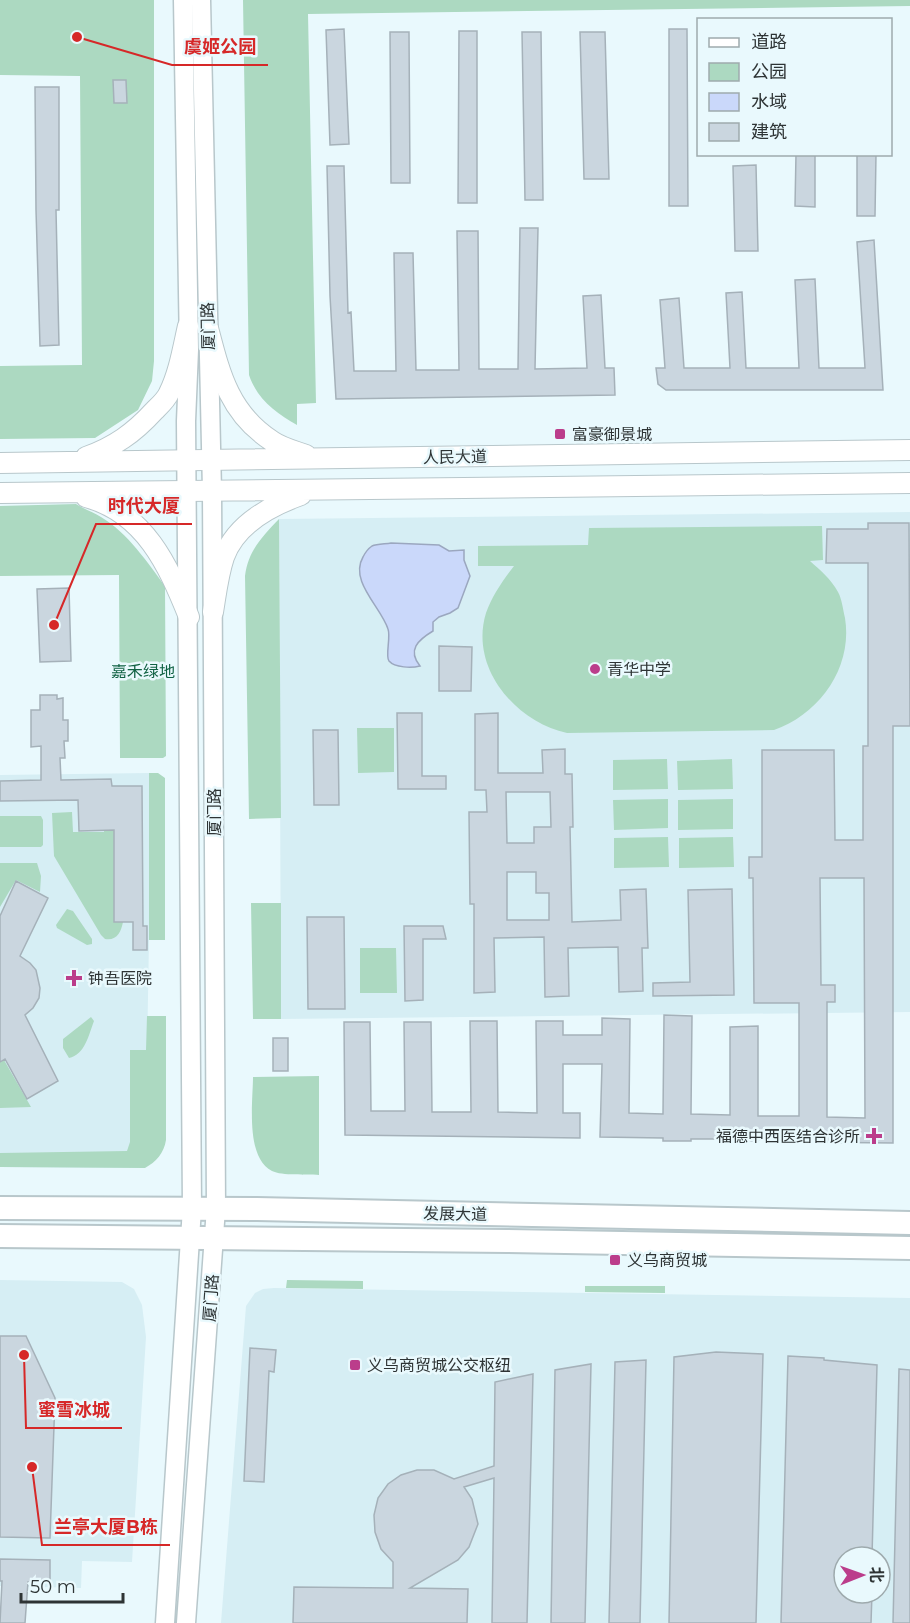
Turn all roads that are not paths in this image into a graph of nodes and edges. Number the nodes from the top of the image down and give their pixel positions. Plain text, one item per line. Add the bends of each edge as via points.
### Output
1 (183, 0) edge
2 (201, 0) edge
3 (198, 327) junction
4 (910, 450) edge
5 (317, 459) junction
6 (211, 460) junction
7 (187, 461) junction
8 (70, 462) junction
9 (0, 463) edge
10 (910, 483) edge
11 (318, 489) junction
12 (212, 490) junction
13 (188, 491) junction
14 (66, 492) junction
15 (0, 493) edge
16 (213, 612) junction
17 (189, 617) junction
18 (0, 1208) edge
19 (192, 1208) junction
20 (216, 1208) junction
21 (910, 1223) edge
22 (0, 1236) edge
23 (190, 1237) junction
24 (215, 1239) junction
25 (910, 1248) edge
26 (165, 1623) edge
27 (186, 1623) edge

1 - 3 street, 厦门路
2 - 3 street, 厦门路
3 - 5 main road via 239,411 274,442
3 - 6 street, 厦门路
3 - 7 street, 厦门路
3 - 8 main road via 169,395 138,428 104,451
4 - 5 main road, 人民大道
5 - 6 main road, 人民大道
6 - 7 main road, 人民大道
6 - 12 street, 厦门路
7 - 8 main road, 人民大道
7 - 13 street, 厦门路
8 - 9 main road, 人民大道
10 - 11 main road, 人民大道
11 - 12 main road, 人民大道
11 - 16 main road via 273,505 231,541
12 - 13 main road, 人民大道
12 - 16 street, 厦门路
13 - 14 main road, 人民大道
13 - 17 street, 厦门路
14 - 15 main road, 人民大道
14 - 17 main road via 104,502 139,528 173,578
16 - 20 street, 厦门路
17 - 19 street, 厦门路
18 - 19 main road, 发展大道
19 - 20 main road, 发展大道
19 - 23 street, 厦门路
20 - 21 main road, 发展大道
20 - 24 street, 厦门路
22 - 23 main road, 发展大道
23 - 24 main road, 发展大道
23 - 26 street, 厦门路
24 - 25 main road, 发展大道
24 - 27 street, 厦门路

